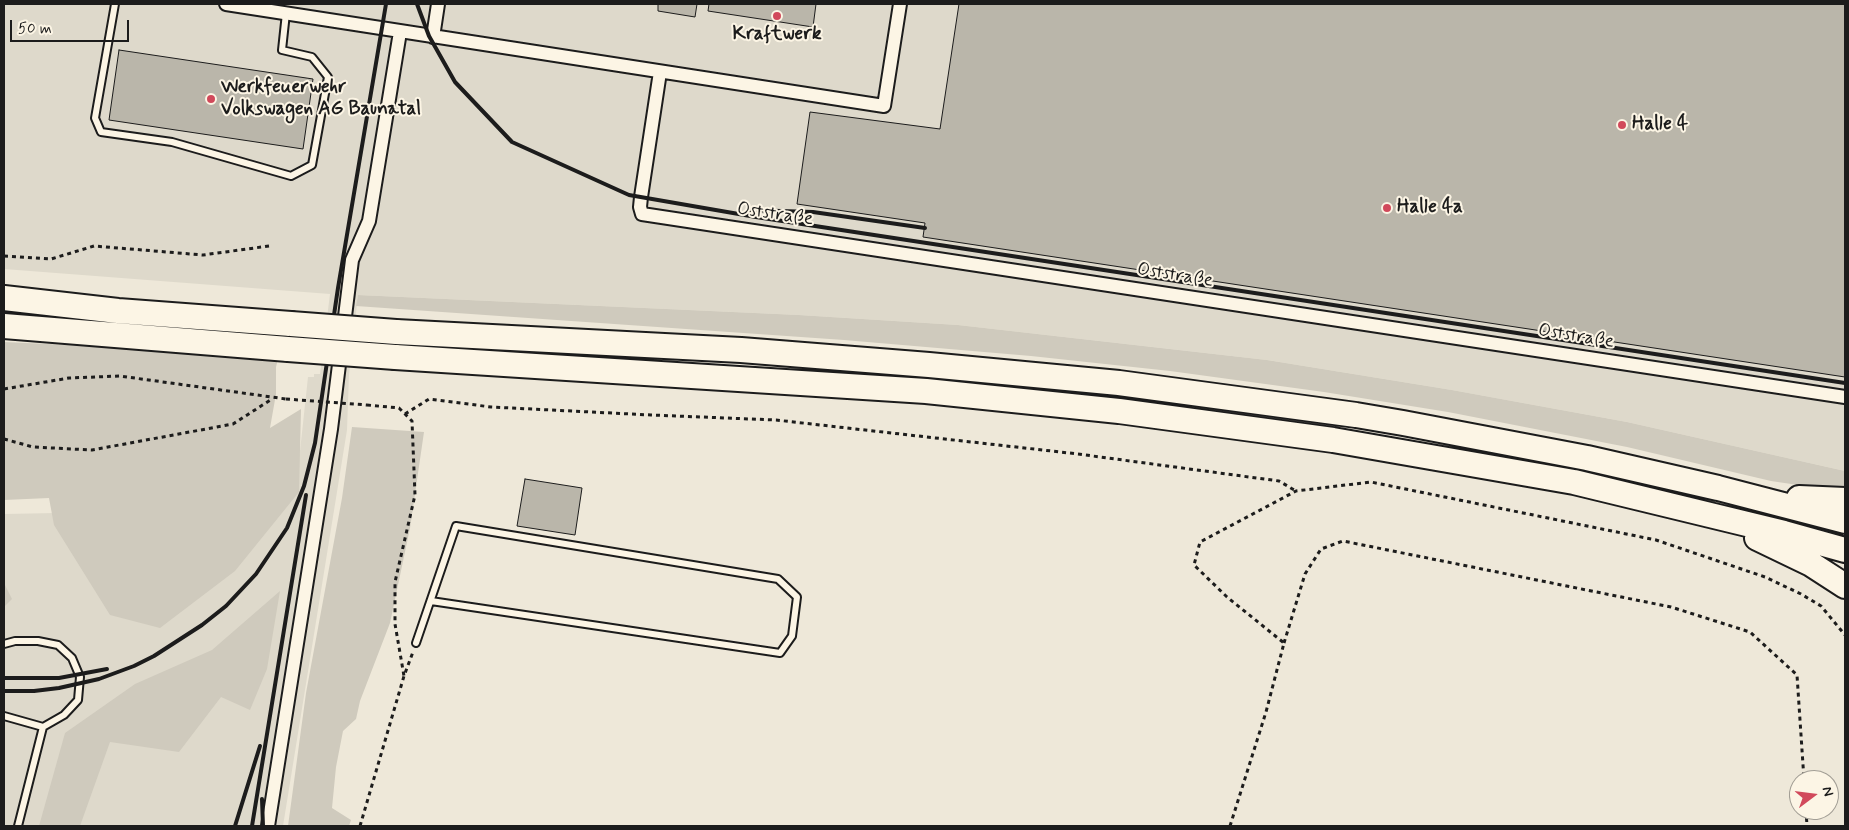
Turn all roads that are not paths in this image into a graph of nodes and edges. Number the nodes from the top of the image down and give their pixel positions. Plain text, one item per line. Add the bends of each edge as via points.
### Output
1 (114, 4) edge
2 (226, 4) edge
3 (438, 4) edge
4 (900, 4) edge
5 (286, 13) junction
6 (400, 32) junction
7 (433, 37) junction
8 (660, 72) junction
9 (4, 298) edge
10 (4, 326) edge
11 (1845, 397) edge
12 (1718, 488) junction
13 (1845, 500) edge
14 (1693, 511) junction
15 (1845, 521) edge
16 (1845, 550) edge
17 (1845, 586) edge
18 (431, 601) junction
19 (416, 643) road end
20 (4, 644) edge
21 (4, 716) edge
22 (43, 727) junction
23 (18, 826) edge
24 (268, 826) edge

1 - 5 lane via 95,118 101,132 172,142 291,176 312,165 328,77 312,57 282,50
2 - 5 street
3 - 7 street
4 - 8 street via 884,106
5 - 6 street
6 - 7 street
6 - 24 street via 369,221 352,260 331,429
7 - 8 street
8 - 11 street, Oststraße via 641,196 642,214
9 - 12 highway, bridge via 118,311 396,332 741,350 1119,383 1403,423 1587,458
10 - 14 highway, bridge via 395,357 926,391 1118,411 1333,440 1574,482
12 - 13 highway via 1818,500
12 - 15 highway
14 - 16 highway
14 - 17 highway via 1788,551
18 - 18 lane via 780,652 792,636 797,597 778,579 456,526
18 - 19 lane
20 - 22 lane via 38,641 58,645 72,658 80,677 78,700 64,715
21 - 22 lane
22 - 23 lane

